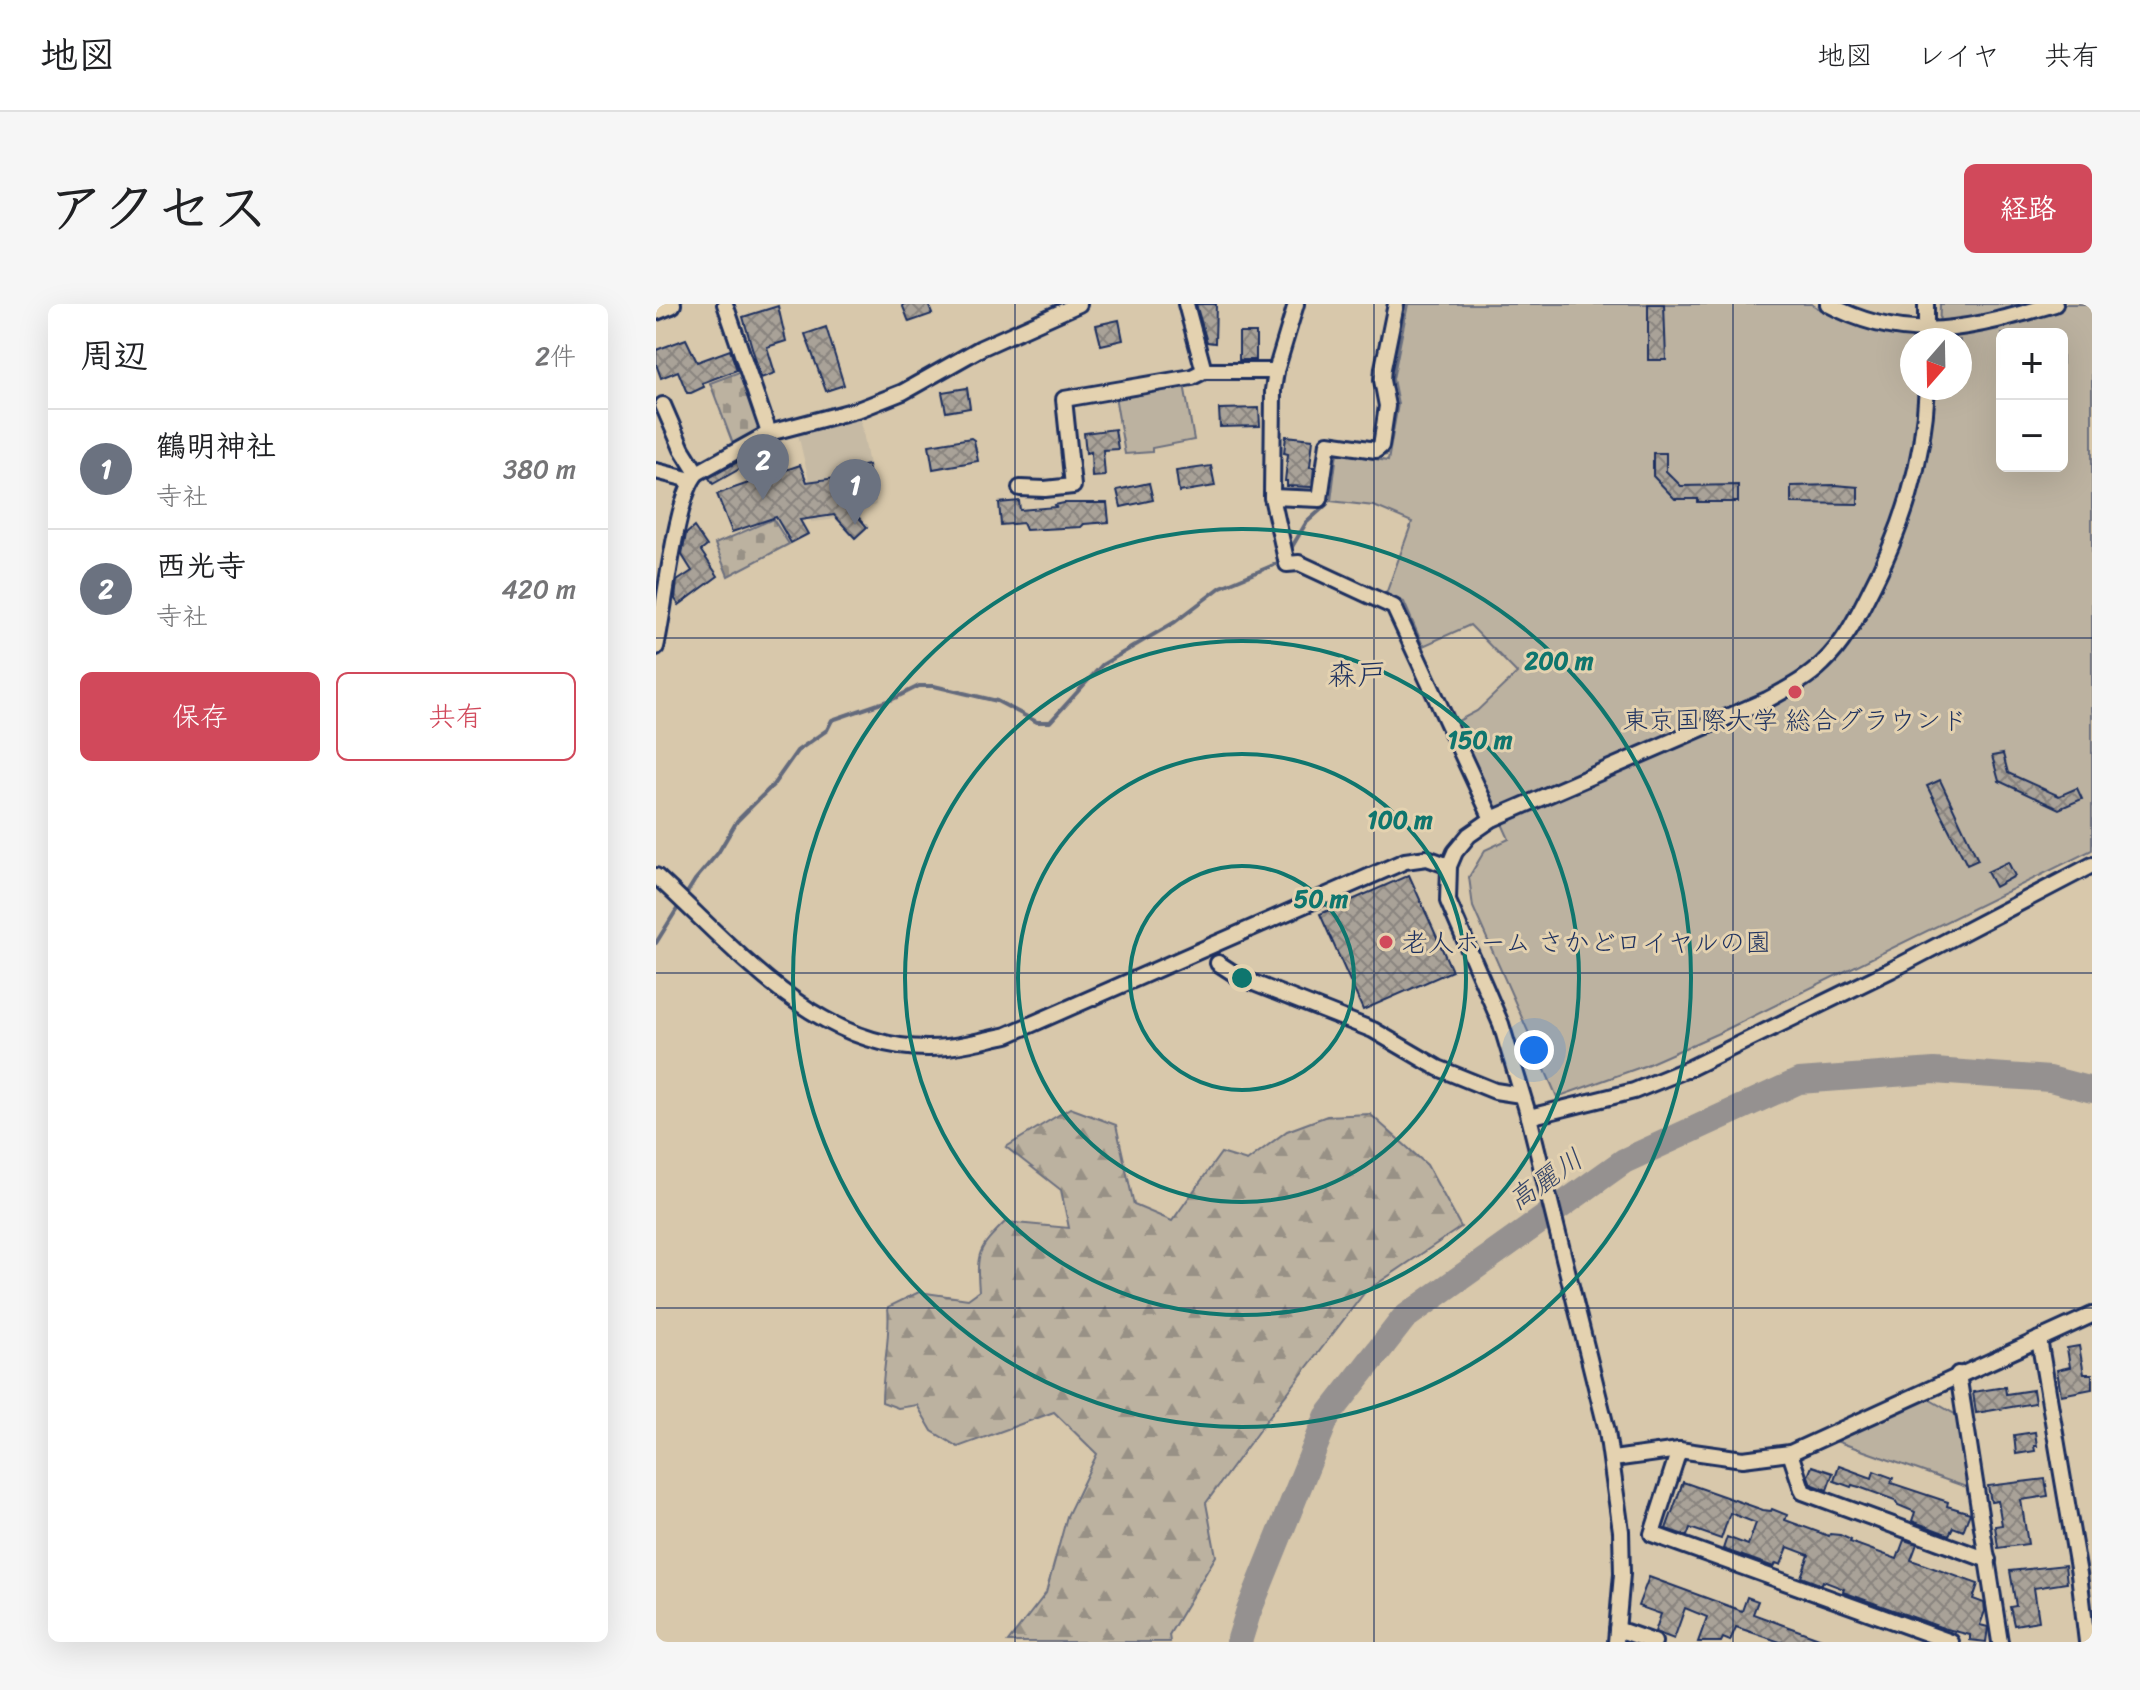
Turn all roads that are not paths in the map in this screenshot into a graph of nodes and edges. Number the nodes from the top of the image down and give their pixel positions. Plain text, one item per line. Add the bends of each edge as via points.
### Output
1 (671, 304) edge
2 (725, 304) edge
3 (1079, 304) edge
4 (1186, 304) edge
5 (1296, 304) edge
6 (1396, 304) edge
7 (1828, 304) edge
8 (1926, 304) edge
9 (2055, 304) edge
10 (656, 310) edge
11 (1926, 328) edge
12 (1965, 328) edge
13 (1900, 329) edge
14 (1204, 371) junction
15 (1276, 371) junction
16 (1926, 400) edge
17 (663, 405) dead end
18 (769, 433) junction
19 (656, 471) edge
20 (694, 476) junction
21 (1020, 488) dead end
22 (1272, 497) junction
23 (656, 647) edge
24 (1492, 819) junction
25 (2092, 865) edge
26 (1449, 866) junction
27 (656, 876) edge
28 (1218, 963) dead end
29 (1521, 1095) junction
30 (1529, 1117) junction
31 (2092, 1315) edge
32 (2039, 1339) junction
33 (1958, 1374) junction
34 (1679, 1450) junction
35 (1790, 1453) junction
36 (1613, 1459) junction
37 (1988, 1560) junction
38 (1616, 1635) edge
39 (1654, 1642) edge
40 (1951, 1642) edge
41 (2000, 1642) edge
42 (2087, 1642) edge

1 - 10 main road
2 - 18 street
3 - 18 street via 981,348 903,392
4 - 14 street
5 - 15 street
6 - 22 street via 1383,368 1387,406 1381,446 1376,450 1328,443 1320,499
7 - 13 street via 1855,319
8 - 11 street
9 - 12 street
14 - 15 street
14 - 21 street via 1064,399 1073,486
15 - 22 street
16 - 24 street via 1920,463 1908,507 1850,630 1821,665 1767,700
17 - 20 street
18 - 20 street
19 - 20 street
20 - 23 street via 678,525
22 - 24 street via 1287,564 1299,563 1394,607
24 - 26 street via 1469,835
25 - 30 street via 1688,1069 1634,1091
26 - 27 street via 1427,858 1405,861 1007,1035 946,1047 888,1043 814,1014
26 - 29 street via 1448,901 1501,1024
28 - 29 street via 1241,978 1373,1030 1438,1068 1495,1091
29 - 30 street
30 - 36 street
31 - 32 street
32 - 33 street
32 - 42 street
33 - 35 street
33 - 37 street
34 - 35 street via 1743,1459
34 - 36 street
34 - 40 street via 1652,1534
35 - 37 street via 1803,1492
36 - 38 street via 1622,1574
37 - 41 street
38 - 39 street

